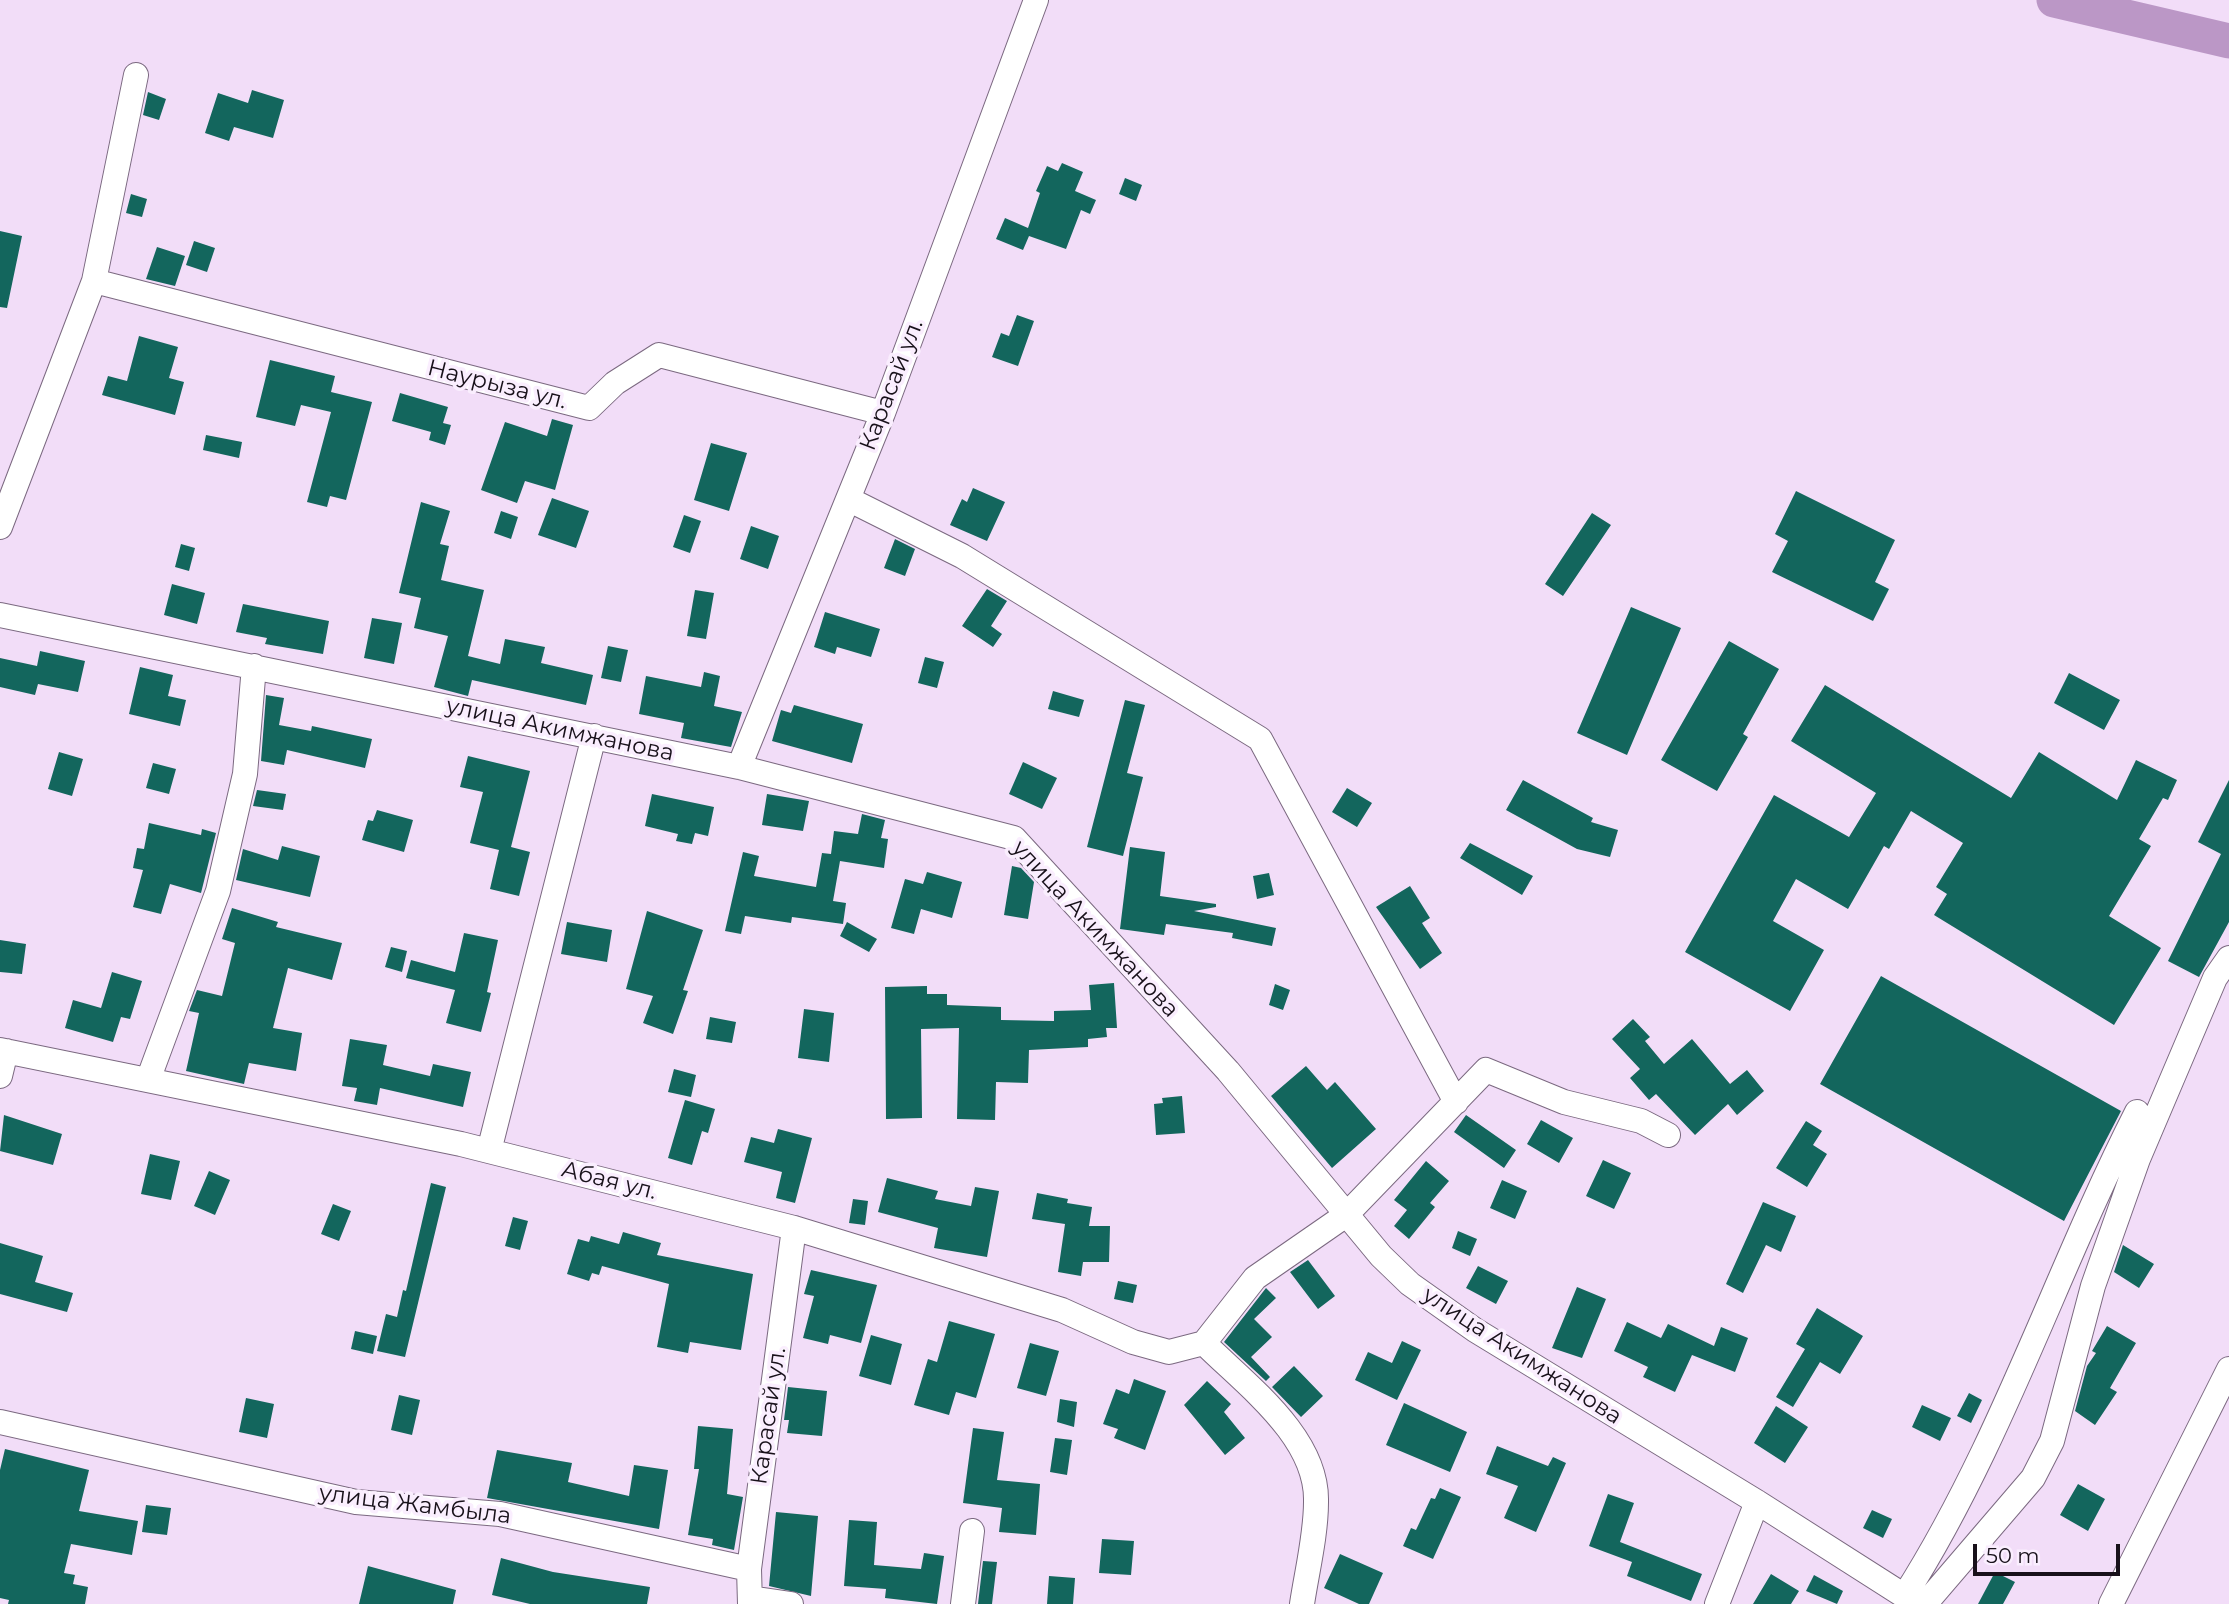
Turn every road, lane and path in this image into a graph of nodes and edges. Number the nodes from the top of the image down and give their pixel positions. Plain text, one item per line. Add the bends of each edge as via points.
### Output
1 (1036, 0) edge
2 (136, 75) dead end
3 (94, 281) junction
4 (883, 413) junction
5 (848, 499) junction
6 (0, 527) edge
7 (0, 615) edge
8 (254, 666) junction
9 (594, 736) junction
10 (740, 767) junction
11 (2229, 958) edge
12 (3, 1051) edge
13 (0, 1076) edge
14 (148, 1080) junction
15 (1456, 1102) junction
16 (2137, 1112) dead end
17 (1668, 1135) dead end
18 (489, 1151) junction
19 (1346, 1214) junction
20 (794, 1228) junction
21 (1204, 1343) junction
22 (2229, 1369) edge
23 (0, 1422) edge
24 (1757, 1502) junction
25 (972, 1531) dead end
26 (748, 1569) junction
27 (750, 1601) edge
28 (1916, 1601) edge
29 (791, 1604) edge
30 (963, 1604) edge
31 (1302, 1604) edge
32 (1717, 1604) edge
33 (2111, 1604) edge

1 - 4 street, Карасай ул.
2 - 3 street
3 - 4 street, Наурыза ул. via 589,408 615,383 659,355
3 - 6 street
4 - 5 street, Карасай ул.
5 - 10 street, Карасай ул.
5 - 15 street via 962,556 1261,739
7 - 8 street, улица Акимжанова
8 - 9 street, улица Акимжанова
8 - 14 street via 245,775 218,891
9 - 10 street, улица Акимжанова
9 - 18 street
10 - 19 street, улица Акимжанова via 1014,838 1228,1071
11 - 28 street via 2215,978 2138,1159 2078,1334 2052,1441 2033,1478
12 - 13 street
12 - 14 street, Абая ул.
14 - 18 street, Абая ул.
15 - 17 street via 1486,1070 1564,1102 1641,1121
15 - 19 street
16 - 28 street via 1980,1459 1930,1555
18 - 20 street, Абая ул.
19 - 21 street via 1255,1278
19 - 24 street, улица Акимжанова via 1410,1284 1475,1330
20 - 21 street, Абая ул. via 1062,1310 1145,1346 1169,1352
20 - 26 street, Карасай ул.
21 - 31 street via 1295,1434 1311,1467 1317,1501
22 - 33 street
23 - 26 street, улица Жамбыла via 356,1503 500,1514
24 - 28 street, улица Акимжанова
24 - 32 street
25 - 30 street
26 - 27 street, Карасай ул.
27 - 29 street

